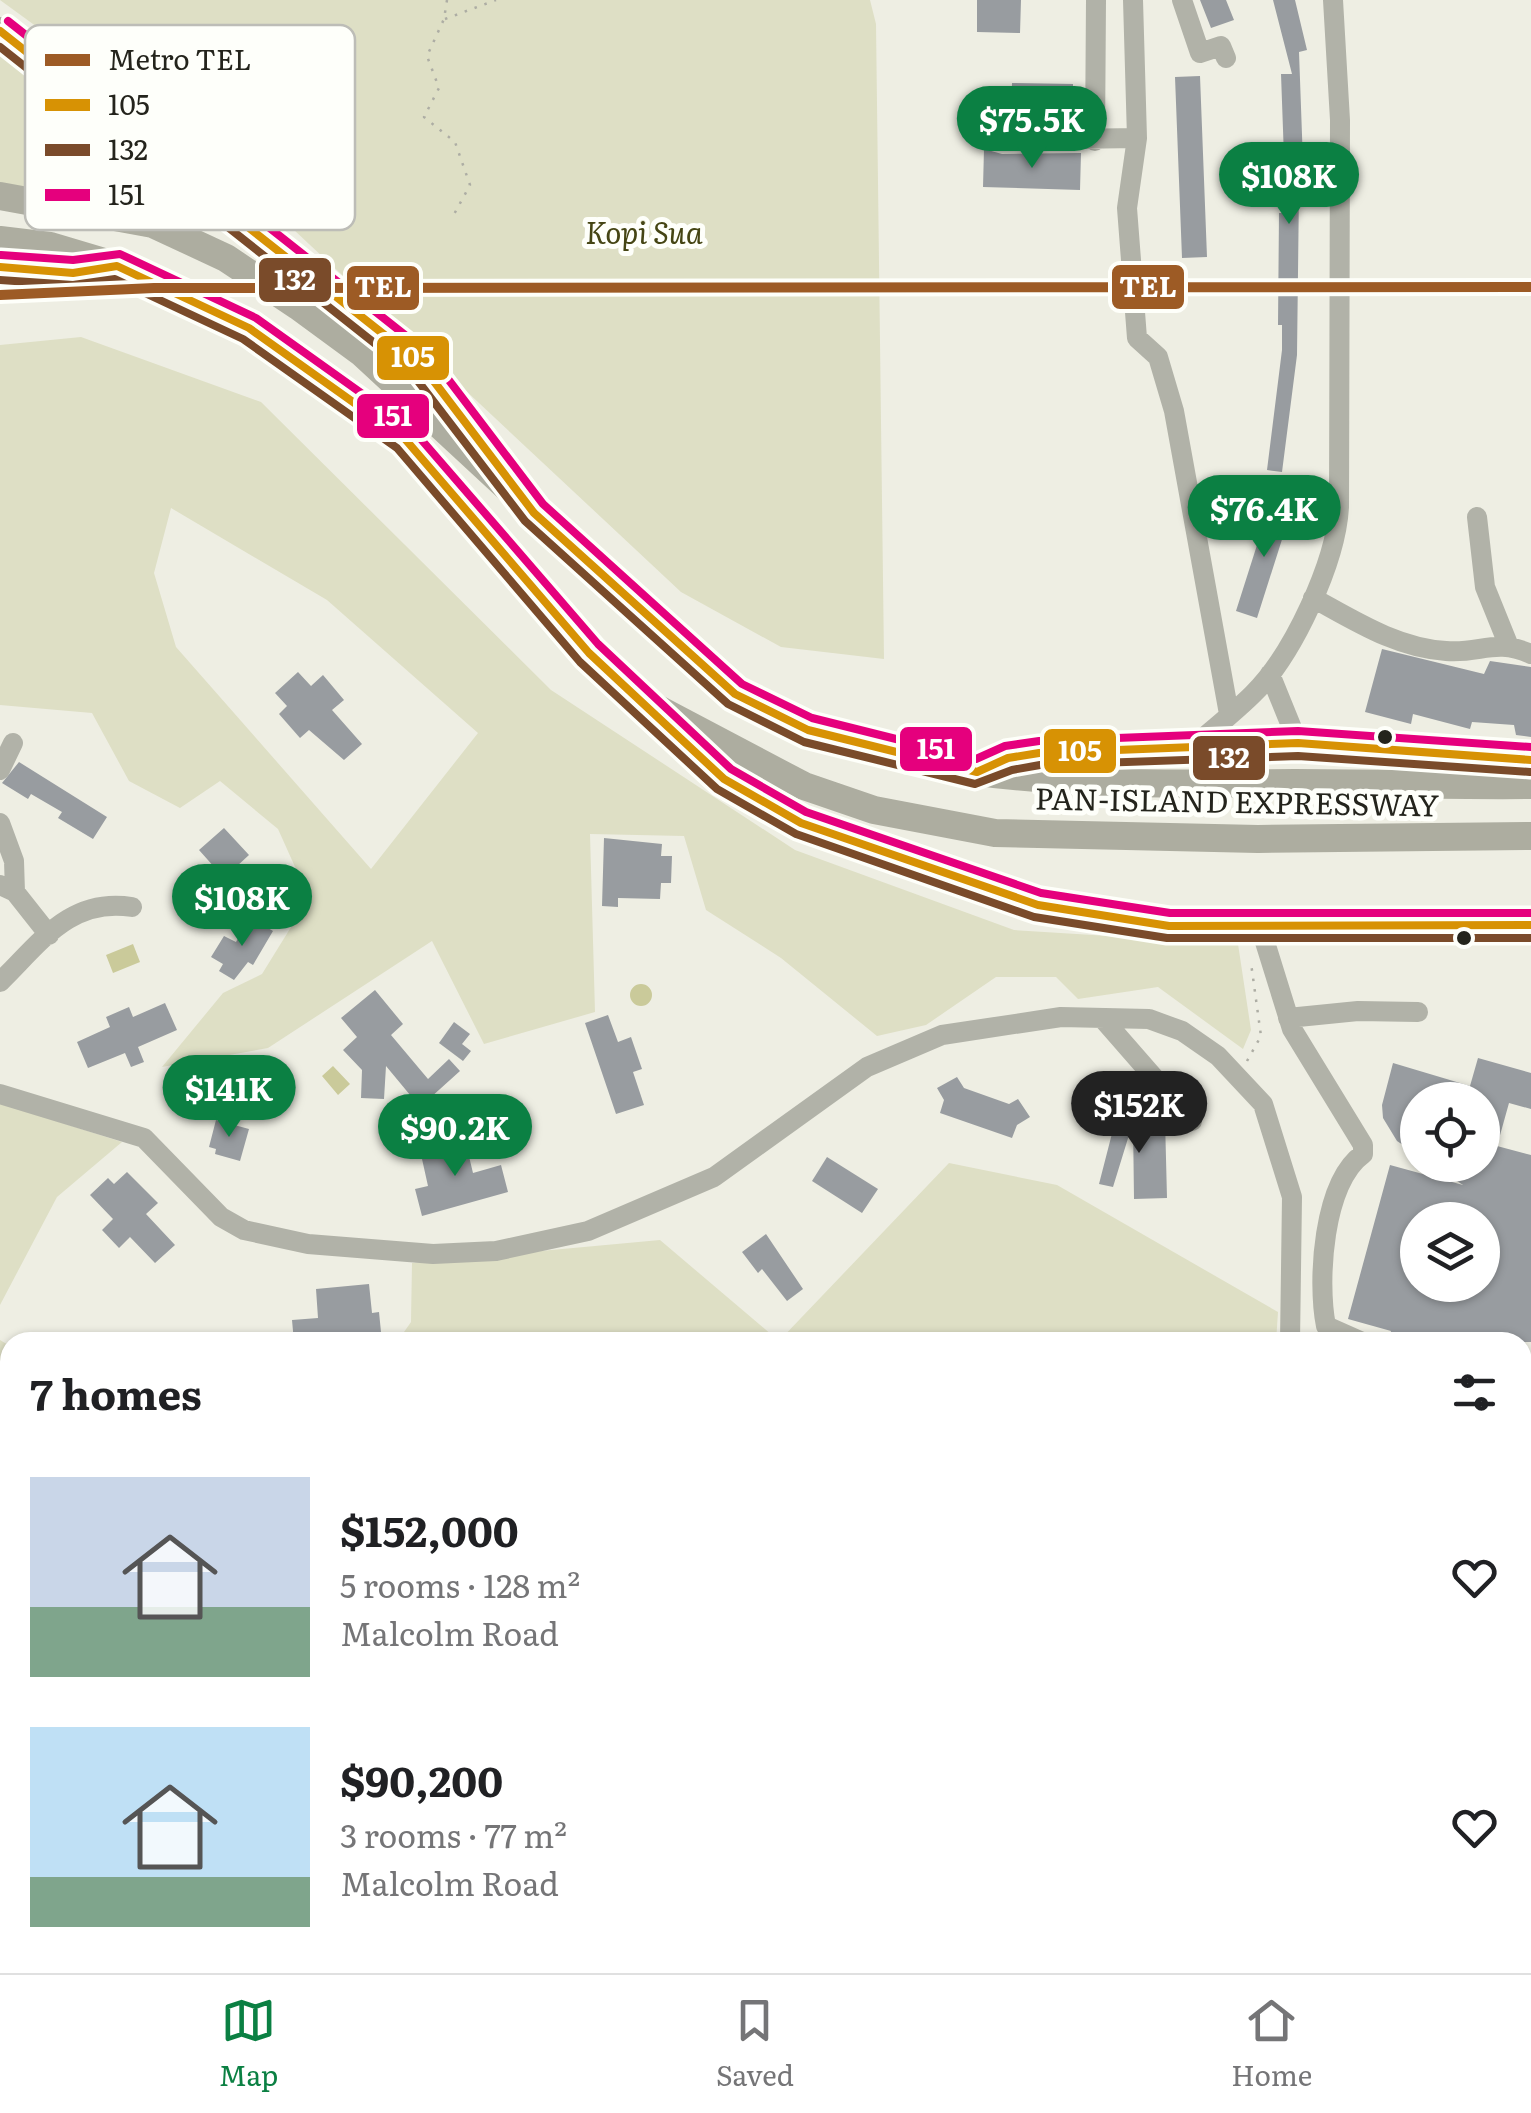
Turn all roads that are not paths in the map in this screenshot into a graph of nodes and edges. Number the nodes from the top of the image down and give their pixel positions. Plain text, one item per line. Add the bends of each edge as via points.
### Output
1 (1096, 0) edge
2 (1134, 0) edge
3 (1182, 0) edge
4 (1333, 0) edge
5 (0, 30) edge
6 (25, 50) edge
7 (1226, 58) dead end
8 (1137, 138) junction
9 (1002, 140) dead end
10 (1095, 141) junction
11 (0, 196) edge
12 (25, 201) edge
13 (165, 230) edge
14 (251, 230) edge
15 (0, 240) edge
16 (118, 266) junction
17 (0, 267) edge
18 (534, 513) junction
19 (1477, 516) dead end
20 (1313, 598) junction
21 (1508, 644) junction
22 (1531, 654) edge
23 (1270, 674) junction
24 (638, 699) junction
25 (1229, 714) junction
26 (13, 743) dead end
27 (1298, 743) junction
28 (1195, 746) junction
29 (1531, 760) edge
30 (0, 770) edge
31 (976, 772) junction
32 (1531, 785) edge
33 (0, 823) edge
34 (1531, 836) edge
35 (7, 888) edge
36 (132, 907) dead end
37 (1531, 925) edge
38 (1261, 930) junction
39 (48, 935) junction
40 (0, 982) edge
41 (1418, 1012) dead end
42 (1102, 1018) junction
43 (1288, 1018) junction
44 (0, 1094) edge
45 (1192, 1121) dead end
46 (1290, 1332) edge
47 (1340, 1332) edge

1 - 10 street
2 - 8 street
3 - 7 street via 1200,53 1221,46
4 - 20 street via 1340,120 1339,507 1332,550
5 - 6 highway
8 - 10 street
8 - 25 street via 1127,208 1137,338 1158,357 1174,411
9 - 10 street
11 - 12 highway, PAN-ISLAND EXPRESSWAY
13 - 18 highway, PAN-ISLAND EXPRESSWAY via 226,258 362,354
14 - 18 highway via 420,364
15 - 16 highway, PAN-ISLAND EXPRESSWAY
16 - 17 main road via 73,273
16 - 24 highway, PAN-ISLAND EXPRESSWAY via 249,328 405,439 589,653
18 - 31 highway, PAN-ISLAND EXPRESSWAY via 735,694 808,730
19 - 21 street via 1485,588
20 - 21 street via 1398,643 1448,652
20 - 23 street
21 - 22 street
23 - 25 street
23 - 27 street
24 - 34 highway, PAN-ISLAND EXPRESSWAY via 804,786 941,826 1258,839
24 - 38 main road via 724,779 801,823 898,860 1038,905 1169,926
25 - 28 street
26 - 30 street
27 - 28 highway
27 - 29 highway
28 - 31 highway via 1026,754
31 - 32 highway, PAN-ISLAND EXPRESSWAY via 1091,784
33 - 35 street via 14,860
35 - 39 street
36 - 39 street via 90,906
37 - 38 main road
38 - 43 street
39 - 40 street
41 - 43 street
42 - 44 street via 1006,1022 942,1035 866,1067 714,1177 588,1231 496,1251 433,1254 308,1244 244,1230 221,1216 144,1138
42 - 45 street
42 - 46 street via 1149,1019 1182,1031 1263,1104 1292,1197
43 - 47 street via 1364,1144 1334,1199 1323,1268 1326,1326

